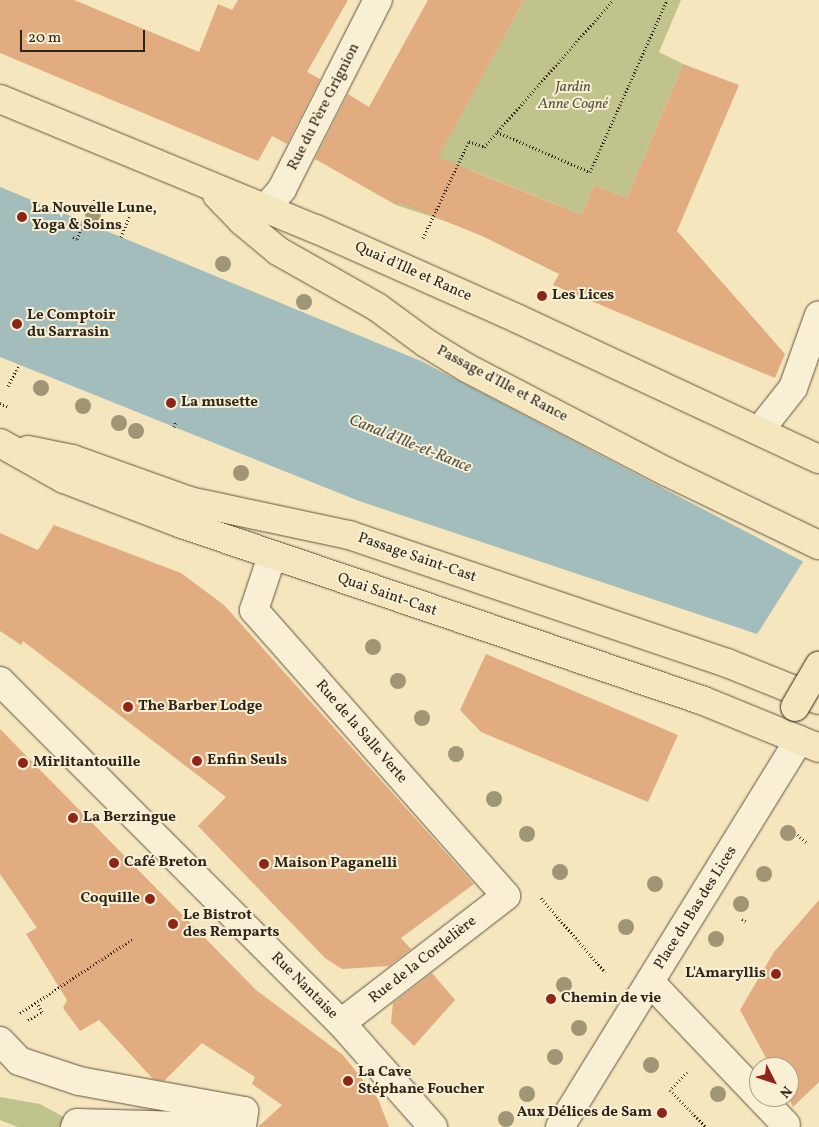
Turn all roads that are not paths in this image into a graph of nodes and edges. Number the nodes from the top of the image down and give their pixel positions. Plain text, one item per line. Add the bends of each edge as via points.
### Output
1 (378, 0) edge
2 (0, 99) edge
3 (209, 186) junction
4 (264, 210) junction
5 (819, 315) edge
6 (758, 431) junction
7 (4, 444) edge
8 (819, 459) edge
9 (819, 545) edge
10 (272, 556) junction
11 (819, 666) edge
12 (0, 681) edge
13 (807, 704) edge
14 (799, 740) edge
15 (506, 896) joint
16 (650, 982) junction
17 (341, 1023) junction
18 (0, 1041) edge
19 (786, 1125) dead end
20 (75, 1127) edge
21 (223, 1127) edge
22 (242, 1127) edge
23 (433, 1127) edge
24 (560, 1127) edge

1 - 4 street, Rue du Père Grignion via 282,189
2 - 3 main road, Quai d'Ille et Rance
3 - 4 main road, Quai d'Ille et Rance
3 - 9 main road, Passage d'Ille et Rance via 242,221 278,250 377,307 450,359 667,472
4 - 6 main road, Quai d'Ille et Rance via 407,270
5 - 6 street via 793,388
6 - 8 main road, Quai d'Ille et Rance
7 - 10 main road, Quai Saint-Cast via 64,479
7 - 13 main road, Passage Saint-Cast via 72,458 189,501 349,535 727,663
10 - 14 main road, Quai Saint-Cast via 704,701
10 - 15 street, Rue de la Salle Verte via 254,610
11 - 13 main road, bridge
12 - 17 street, Rue Nantaise
13 - 14 main road
14 - 16 street, Place du Bas des Lices
15 - 17 street, Rue de la Cordelière
16 - 19 street
16 - 24 street, Place du Bas des Lices
17 - 23 street, Rue Nantaise
18 - 22 street via 19,1061 79,1081 244,1111
20 - 21 street via 77,1123

